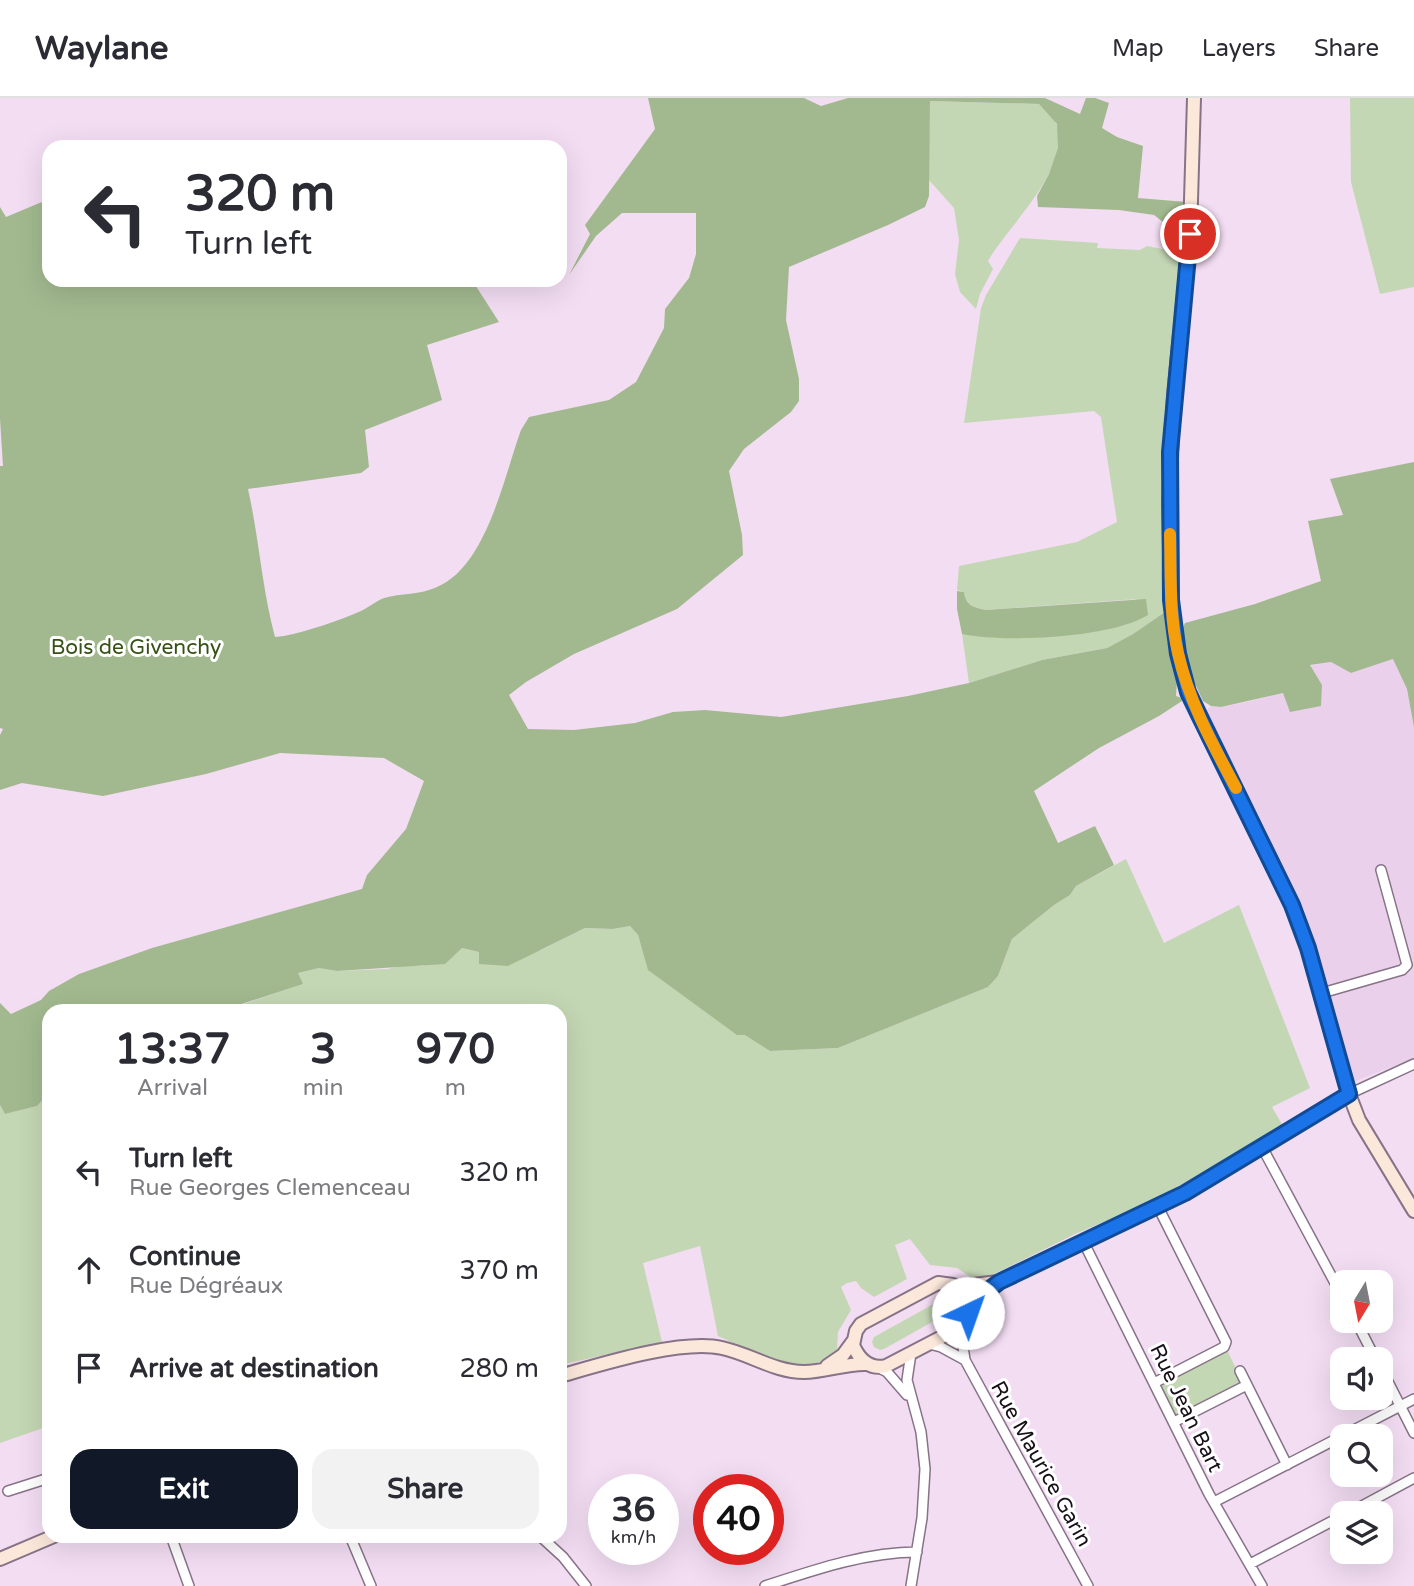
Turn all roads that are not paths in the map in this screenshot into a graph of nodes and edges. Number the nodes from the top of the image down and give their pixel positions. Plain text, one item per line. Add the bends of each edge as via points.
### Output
1 (1194, 98) edge
2 (1381, 870) dead end
3 (1320, 991) junction
4 (1414, 1064) edge
5 (1349, 1094) junction
6 (1262, 1147) junction
7 (1158, 1208) junction
8 (1414, 1211) edge
9 (1084, 1243) junction
10 (1330, 1274) edge
11 (999, 1282) junction
12 (957, 1287) junction
13 (969, 1308) junction
14 (962, 1325) junction
15 (854, 1340) junction
16 (929, 1344) junction
17 (911, 1353) junction
18 (965, 1360) junction
19 (873, 1366) junction
20 (822, 1369) junction
21 (1240, 1371) dead end
22 (567, 1374) edge
23 (1154, 1383) junction
24 (1247, 1385) junction
25 (1393, 1391) edge
26 (1414, 1399) edge
27 (911, 1400) junction
28 (1401, 1406) junction
29 (1174, 1422) junction
30 (1414, 1433) edge
31 (1287, 1465) junction
32 (1414, 1478) edge
33 (42, 1480) edge
34 (8, 1491) dead end
35 (1370, 1501) edge
36 (1214, 1502) junction
37 (1330, 1522) edge
38 (42, 1541) edge
39 (174, 1543) edge
40 (353, 1543) edge
41 (548, 1543) edge
42 (917, 1552) junction
43 (0, 1559) edge
44 (1250, 1564) junction
45 (189, 1586) edge
46 (371, 1586) edge
47 (586, 1586) edge
48 (765, 1586) edge
49 (911, 1586) edge
50 (1088, 1586) edge
51 (1262, 1586) edge

1 - 3 street via 1190,234 1170,452 1173,625 1188,692 1292,905
2 - 3 street via 1407,965
3 - 5 street
4 - 5 street
5 - 6 street
5 - 8 street via 1375,1149
6 - 7 street
6 - 10 street
7 - 9 street
7 - 23 street via 1226,1342
9 - 11 street
9 - 23 street, Rue Jean Bart
11 - 12 street
11 - 13 street
12 - 13 street via 967,1296
12 - 15 street via 932,1284 861,1324
13 - 14 street
14 - 16 street
14 - 18 street, Rue Maurice Garin
15 - 19 street via 857,1354
15 - 20 street via 843,1355
16 - 17 street
16 - 18 street
17 - 19 street
17 - 27 street via 906,1372
18 - 50 street, Rue Maurice Garin
19 - 20 street
19 - 27 street via 894,1379
20 - 22 street via 790,1371 708,1346 642,1354
21 - 24 street
23 - 29 street, Rue Jean Bart
24 - 29 street
24 - 31 street
25 - 28 street
26 - 28 street
27 - 42 street via 925,1469
28 - 30 street
28 - 31 street
29 - 36 street, Rue Jean Bart
31 - 36 street
32 - 35 street
33 - 34 street
36 - 44 street, Rue Jean Bart
37 - 44 street
38 - 43 street
39 - 45 street
40 - 46 street
41 - 47 street
42 - 48 street via 876,1555
42 - 49 street
44 - 51 street, Rue Jean Bart

